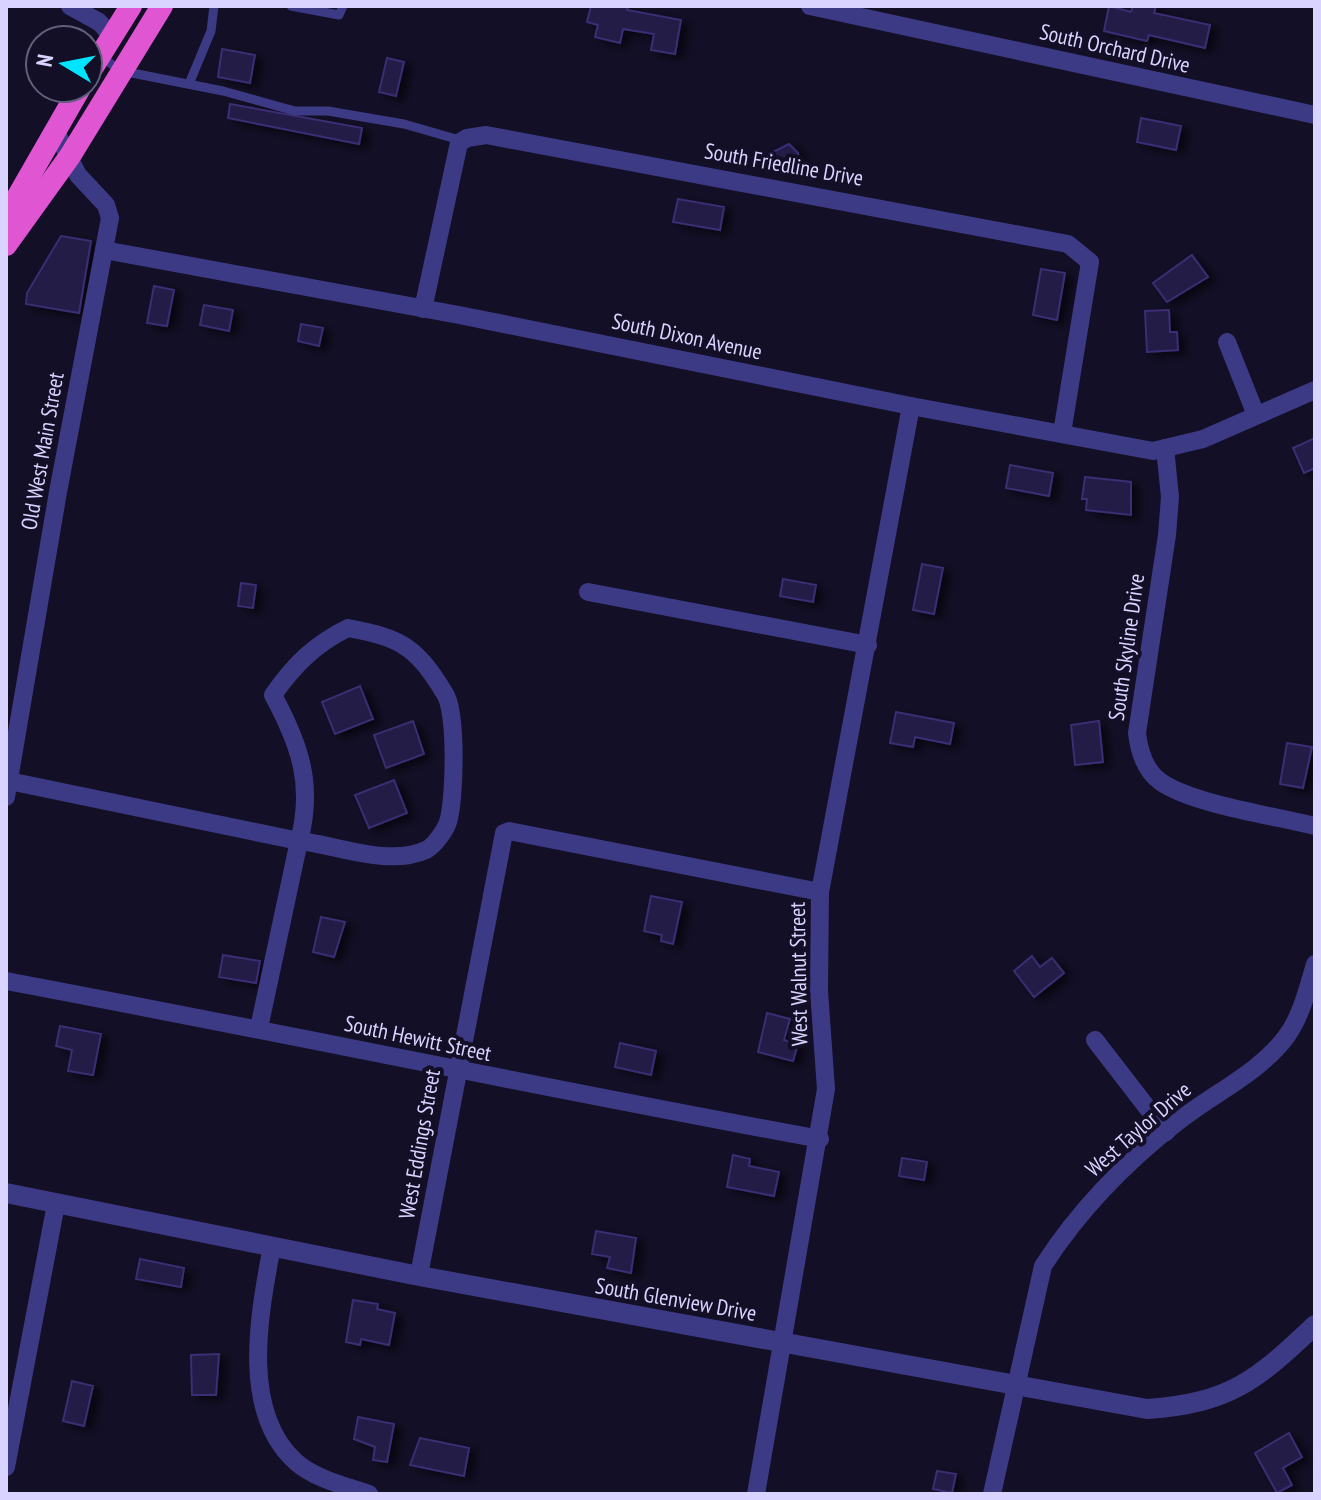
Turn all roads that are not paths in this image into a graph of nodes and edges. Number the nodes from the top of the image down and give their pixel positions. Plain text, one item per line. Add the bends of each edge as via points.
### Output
1 (71, 6) edge
2 (131, 6) edge
3 (162, 6) edge
4 (214, 6) edge
5 (291, 6) edge
6 (810, 6) edge
7 (341, 10) edge
8 (112, 36) junction
9 (104, 49) edge
10 (104, 68) edge
11 (122, 71) junction
12 (189, 84) junction
13 (70, 104) edge
14 (1315, 115) edge
15 (55, 130) junction
16 (463, 141) junction
17 (70, 156) junction
18 (6, 217) edge
19 (6, 245) edge
20 (104, 250) junction
21 (423, 309) junction
22 (1227, 342) dead end
23 (1315, 390) edge
24 (911, 406) junction
25 (1256, 415) junction
26 (1062, 433) junction
27 (1165, 448) junction
28 (588, 592) dead end
29 (868, 645) junction
30 (8, 789) edge
31 (1315, 826) edge
32 (299, 841) junction
33 (820, 892) junction
34 (1315, 964) edge
35 (6, 981) edge
36 (259, 1028) junction
37 (1095, 1040) dead end
38 (457, 1071) junction
39 (1166, 1132) junction
40 (820, 1139) junction
41 (6, 1193) edge
42 (56, 1204) junction
43 (272, 1246) junction
44 (419, 1275) junction
45 (1315, 1325) edge
46 (782, 1342) junction
47 (1017, 1387) junction
48 (6, 1467) edge
49 (369, 1494) edge
50 (756, 1494) edge
51 (992, 1494) edge

1 - 8 street
2 - 8 highway
3 - 11 highway
4 - 12 lane via 211,31
5 - 7 lane
6 - 14 street, South Orchard Drive
8 - 9 highway
10 - 11 lane
11 - 12 lane
11 - 17 highway
12 - 16 lane via 295,111 404,124
13 - 15 highway
15 - 17 street, Old West Main Street
15 - 18 highway
16 - 21 street
16 - 26 street, South Friedline Drive via 486,135 1068,244 1090,262 1090,276
17 - 19 highway
17 - 20 street, Old West Main Street via 78,175 106,205 110,218
20 - 21 street, South Dixon Avenue
20 - 30 street, Old West Main Street
21 - 24 street, South Dixon Avenue
22 - 25 street
23 - 25 street, South Dixon Avenue
24 - 26 street, South Dixon Avenue
24 - 29 street, West Walnut Street
25 - 27 street, South Dixon Avenue via 1203,439
26 - 27 street, South Dixon Avenue via 1153,451
27 - 31 street, South Skyline Drive via 1170,497 1137,733 1143,760 1159,781 1183,793
28 - 29 street
29 - 33 street, West Walnut Street
30 - 32 street
32 - 32 street via 307,811 302,760 273,695 292,667 322,640 348,628 393,637 414,652 447,696 454,743 448,823 430,848 409,856
32 - 36 street
33 - 38 street, West Eddings Street via 504,833
33 - 40 street, West Walnut Street via 819,991 826,1089
34 - 39 street, West Taylor Drive via 1286,1036 1265,1059
35 - 36 street, South Hewitt Street
36 - 38 street, South Hewitt Street
37 - 39 street
38 - 40 street, South Hewitt Street
38 - 44 street, West Eddings Street
39 - 47 street, West Taylor Drive via 1098,1195 1043,1266
40 - 46 street, West Walnut Street
41 - 42 street, South Glenview Drive
42 - 43 street, South Glenview Drive
42 - 48 street
43 - 44 street, South Glenview Drive
43 - 49 street via 256,1349 271,1422 281,1446 299,1465
44 - 46 street, South Glenview Drive
45 - 47 street, South Glenview Drive via 1274,1364 1222,1397 1177,1407 1111,1405
46 - 47 street, South Glenview Drive
46 - 50 street, West Walnut Street
47 - 51 street, West Taylor Drive

